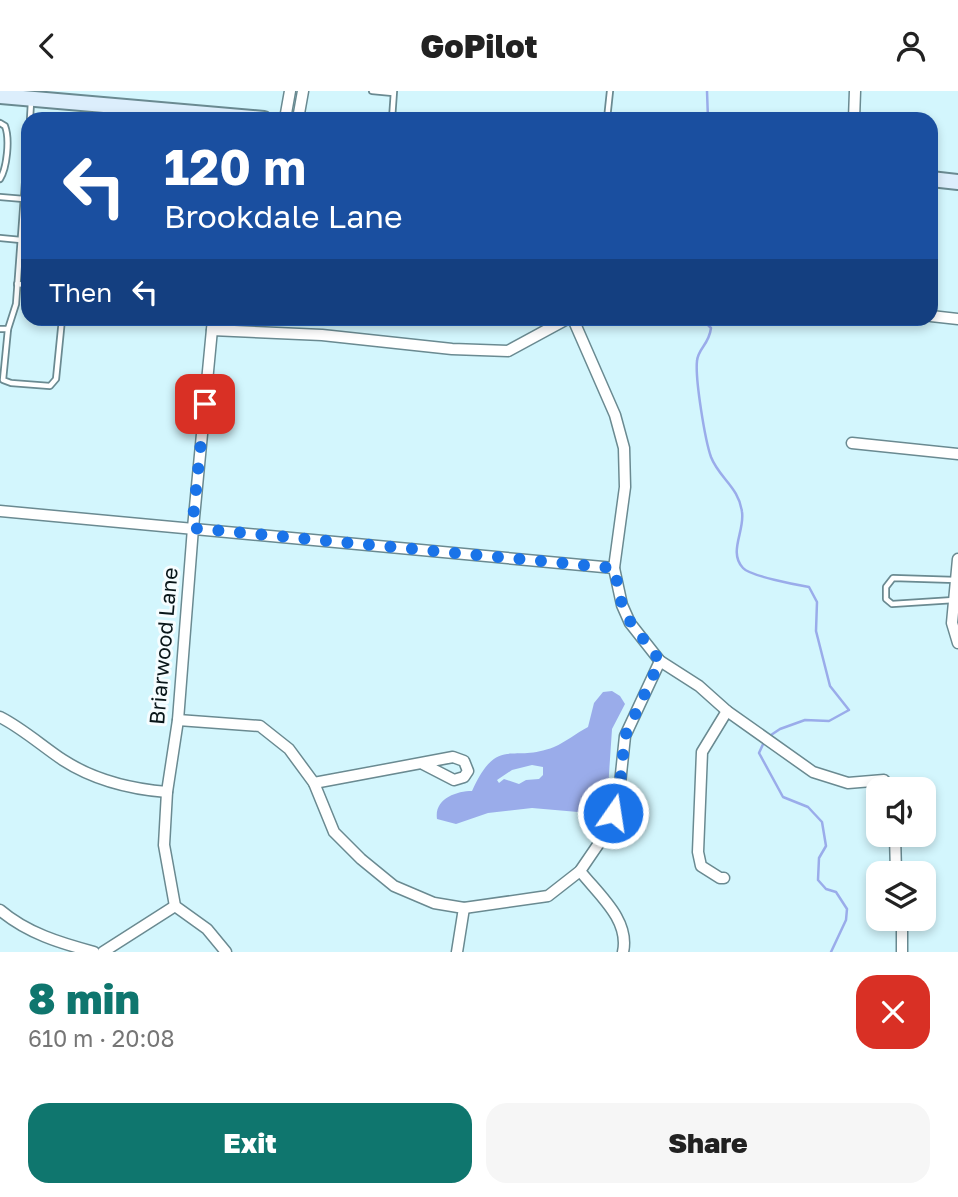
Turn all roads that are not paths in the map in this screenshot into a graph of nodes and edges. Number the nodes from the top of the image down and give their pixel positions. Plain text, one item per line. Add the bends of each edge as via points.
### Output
1 (290, 91) edge
2 (303, 91) edge
3 (372, 91) edge
4 (610, 91) edge
5 (855, 91) edge
6 (393, 92) edge
7 (0, 96) edge
8 (35, 99) junction
9 (32, 112) edge
10 (167, 112) edge
11 (286, 112) edge
12 (299, 112) edge
13 (392, 112) edge
14 (608, 112) edge
15 (855, 112) edge
16 (0, 123) edge
17 (0, 179) edge
18 (938, 180) edge
19 (958, 182) edge
20 (0, 197) edge
21 (21, 199) edge
22 (0, 238) edge
23 (21, 240) joint
24 (17, 284) junction
25 (21, 284) edge
26 (938, 317) edge
27 (958, 319) edge
28 (61, 326) edge
29 (212, 326) edge
30 (232, 326) edge
31 (554, 326) edge
32 (576, 326) edge
33 (0, 329) edge
34 (8, 329) junction
35 (4, 380) junction
36 (0, 387) edge
37 (852, 443) dead end
38 (958, 454) edge
39 (0, 511) edge
40 (192, 528) junction
41 (958, 559) edge
42 (614, 568) junction
43 (956, 580) junction
44 (954, 600) junction
45 (958, 643) edge
46 (660, 661) junction
47 (727, 711) junction
48 (0, 717) edge
49 (178, 720) junction
50 (424, 764) dead end
51 (866, 782) edge
52 (314, 783) junction
53 (167, 792) junction
54 (580, 871) junction
55 (724, 879) dead end
56 (174, 906) junction
57 (464, 908) junction
58 (0, 910) edge
59 (902, 931) edge
60 (93, 952) edge
61 (103, 952) edge
62 (226, 952) edge
63 (457, 952) edge
64 (623, 952) edge
65 (902, 952) edge

1 - 11 street
2 - 12 street
3 - 6 lane
4 - 14 lane
5 - 15 street
6 - 13 lane
7 - 8 main road
8 - 9 lane
8 - 10 main road
16 - 17 lane via 8,134
18 - 19 main road
20 - 21 lane
22 - 23 lane
23 - 24 lane
24 - 25 lane
24 - 34 lane
26 - 27 street
28 - 35 lane via 56,379 50,386
29 - 40 street, Briarwood Lane
30 - 31 street via 500,351
32 - 42 street via 615,415 624,448 625,487
33 - 34 lane
34 - 35 lane
35 - 36 lane
37 - 38 street
39 - 40 street
40 - 42 street
40 - 49 street, Briarwood Lane
41 - 43 street
42 - 46 street via 622,605
43 - 44 street
43 - 44 lane via 893,578 886,587 886,599 892,604
44 - 45 street via 952,623
46 - 47 street
46 - 54 street via 625,736 619,793 606,833
47 - 51 street via 813,772 848,783
47 - 55 street via 702,752 698,852 701,866
48 - 53 street via 67,762 111,783
49 - 52 street via 260,726 289,749
49 - 53 street, Briarwood Lane
50 - 52 street
52 - 57 street via 334,832 361,859 394,886 434,903
53 - 56 street, Briarwood Lane via 164,845
54 - 57 street via 548,896
54 - 64 street via 622,926
56 - 61 street
56 - 62 street via 206,929
57 - 63 street
58 - 60 street via 50,940
59 - 65 street

